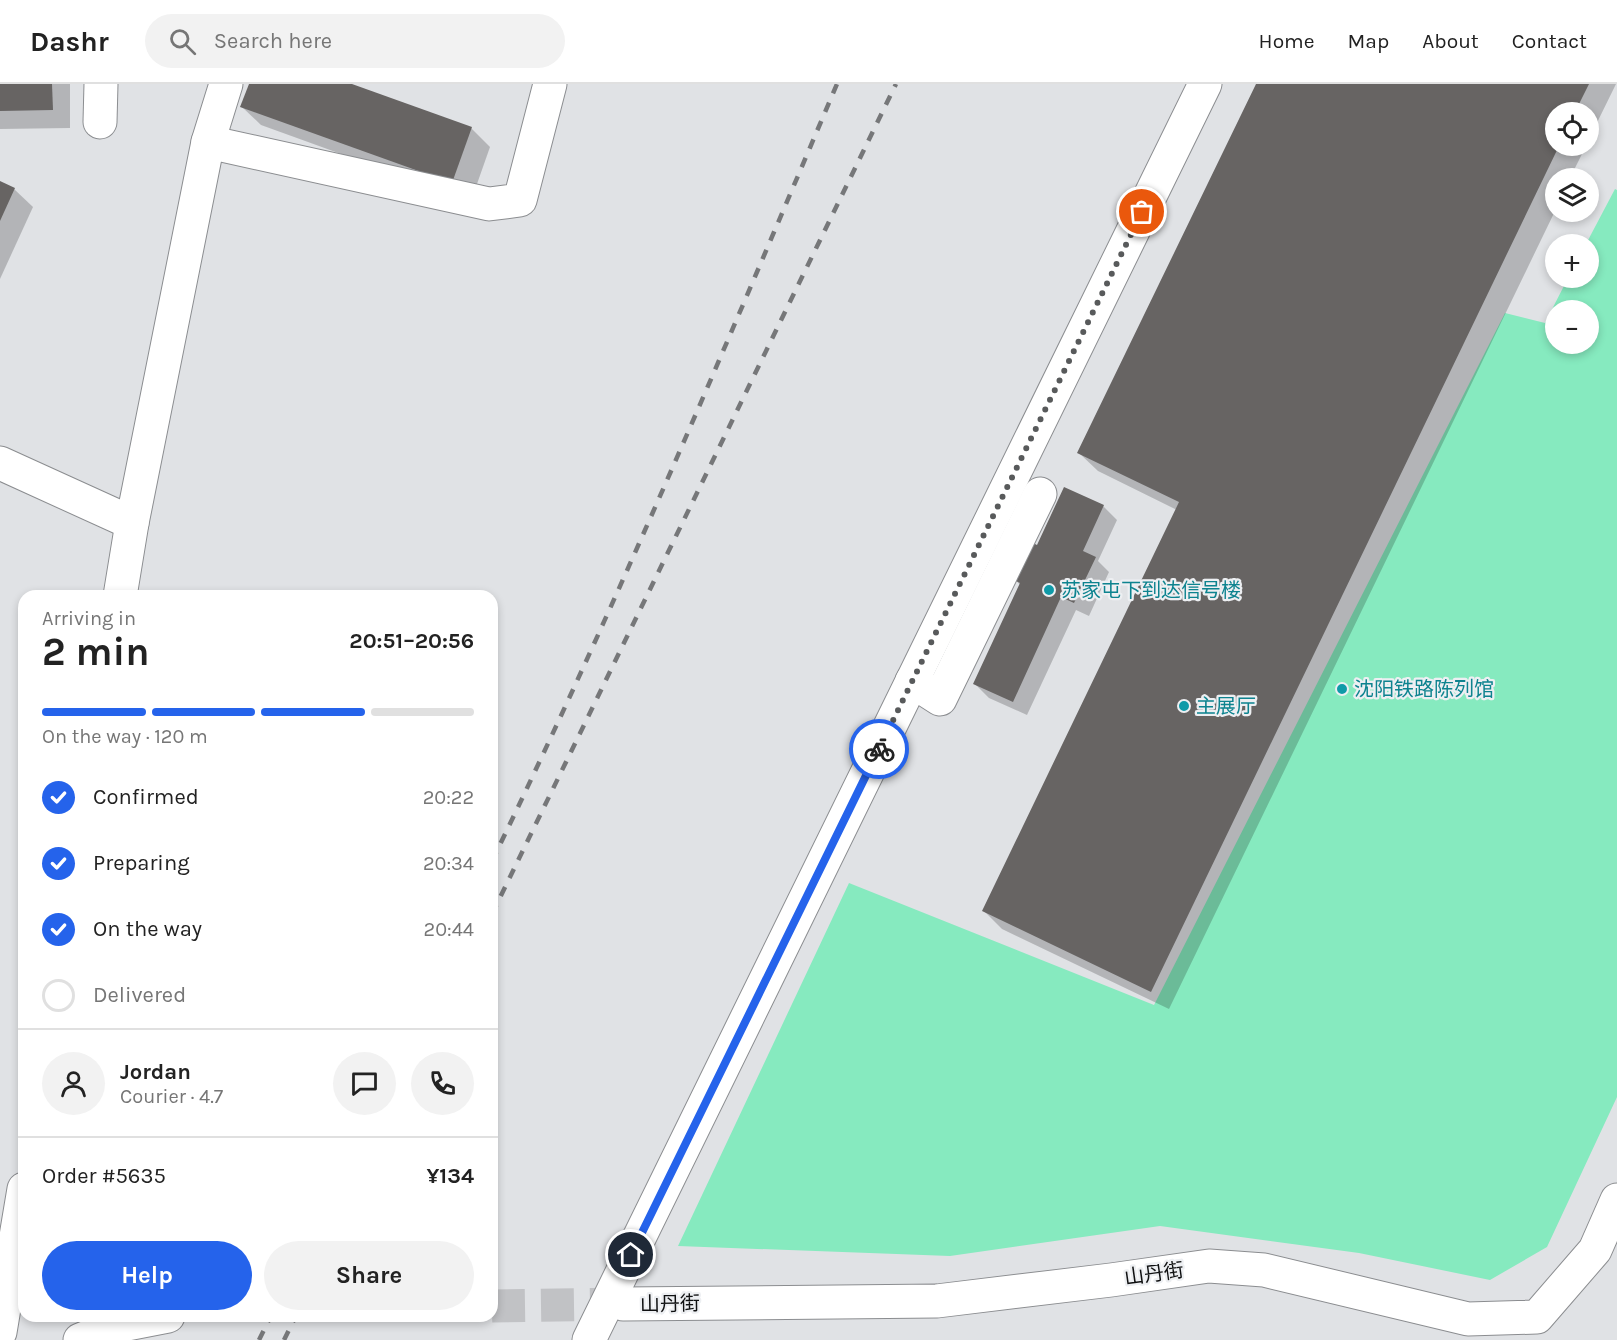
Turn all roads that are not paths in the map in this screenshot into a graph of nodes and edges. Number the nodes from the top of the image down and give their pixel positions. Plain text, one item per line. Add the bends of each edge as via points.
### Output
1 (101, 84) edge
2 (226, 84) edge
3 (550, 84) edge
4 (1205, 84) edge
5 (100, 122) dead end
6 (208, 142) junction
7 (0, 463) edge
8 (1040, 494) dead end
9 (996, 511) junction
10 (132, 523) junction
11 (1024, 526) junction
12 (121, 590) edge
13 (912, 681) junction
14 (1617, 1200) edge
15 (18, 1225) edge
16 (623, 1304) tunnel mouth
17 (1468, 1319) junction
18 (137, 1322) edge
19 (0, 1332) edge
20 (80, 1340) edge
21 (589, 1340) edge
22 (1492, 1340) edge

1 - 5 street
2 - 6 street
3 - 6 street via 520,200 489,204
4 - 9 street
6 - 10 street
7 - 10 street
8 - 11 street
9 - 11 street
9 - 13 street
10 - 12 street
11 - 13 street via 940,699
13 - 21 street
14 - 17 street, 山丹街 via 1594,1250 1537,1317
15 - 19 street
16 - 17 street, 山丹街 via 937,1301 1209,1266 1264,1270
17 - 22 street
18 - 20 street

